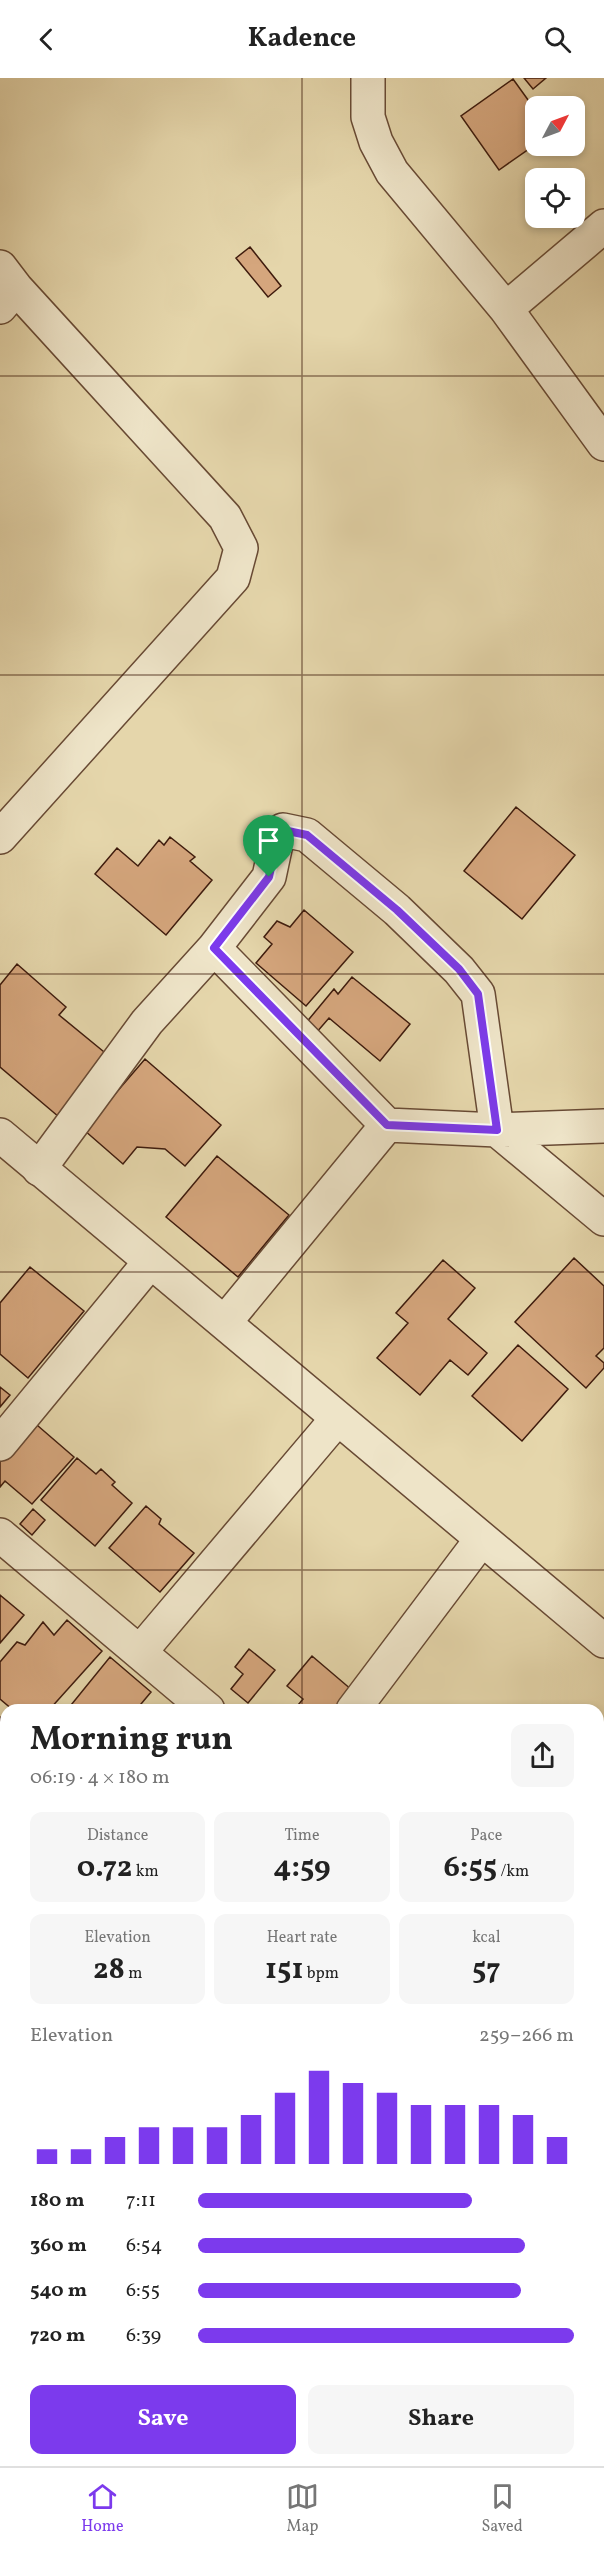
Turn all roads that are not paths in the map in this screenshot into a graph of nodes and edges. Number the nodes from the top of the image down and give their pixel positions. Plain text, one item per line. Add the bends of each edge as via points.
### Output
1 (369, 78) edge
2 (604, 226) edge
3 (5, 288) edge
4 (506, 309) junction
5 (604, 444) edge
6 (0, 837) edge
7 (214, 948) junction
8 (387, 1125) junction
9 (604, 1126) edge
10 (497, 1130) junction
11 (0, 1134) edge
12 (39, 1169) junction
13 (604, 1219) edge
14 (150, 1262) junction
15 (225, 1322) junction
16 (337, 1419) junction
17 (0, 1444) edge
18 (0, 1535) edge
19 (481, 1540) junction
20 (604, 1641) edge
21 (140, 1652) junction
22 (192, 1704) edge
23 (358, 1704) edge

1 - 4 street via 368,117 392,172
2 - 4 street
3 - 6 street via 225,517 241,548 232,578
4 - 5 street
7 - 8 street
7 - 10 street via 269,877 283,830 307,835 397,910 459,969 478,994
7 - 12 street via 147,1022
8 - 10 street
8 - 15 street
9 - 10 street
10 - 13 street
11 - 12 street
12 - 14 street
14 - 15 street
14 - 17 street
15 - 16 street
16 - 19 street
16 - 21 street
18 - 21 street
19 - 20 street
19 - 23 street
21 - 22 street

